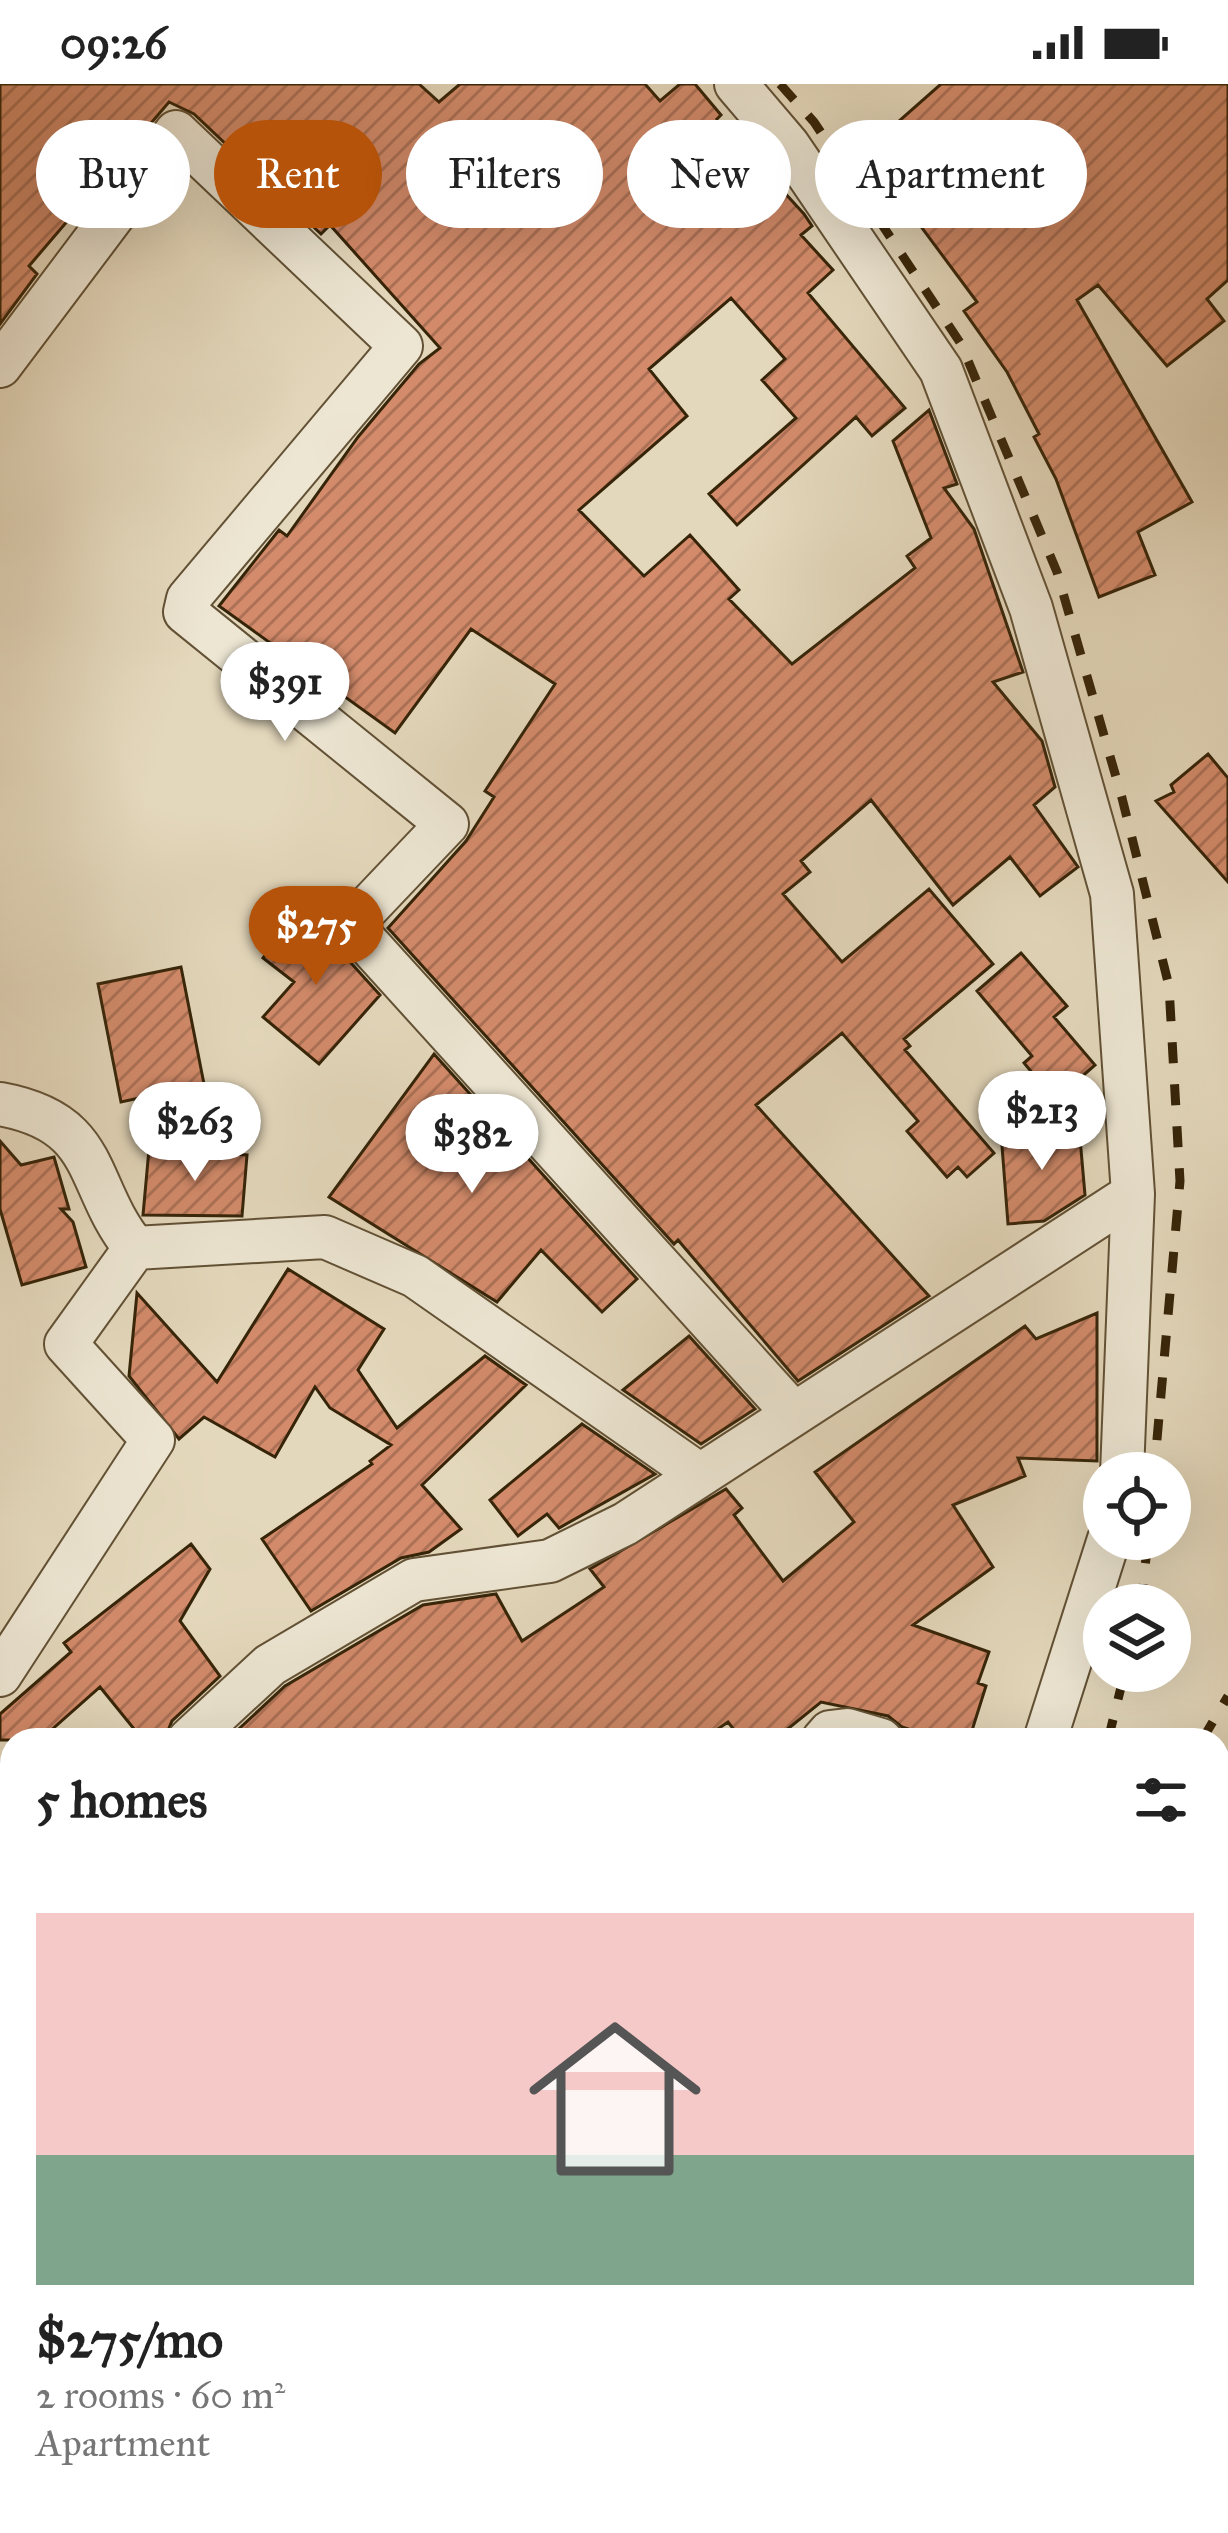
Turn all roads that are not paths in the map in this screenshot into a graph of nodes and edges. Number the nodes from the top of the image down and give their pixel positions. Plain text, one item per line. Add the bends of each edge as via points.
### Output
1 (736, 84) edge
2 (0, 366) edge
3 (0, 1104) edge
4 (1133, 1194) junction
5 (135, 1248) junction
6 (794, 1414) junction
7 (1123, 1452) edge
8 (700, 1475) junction
9 (1102, 1560) edge
10 (0, 1675) edge
11 (202, 1728) edge
12 (1050, 1728) edge

1 - 4 street via 788,145 941,370 1031,608 1112,894
2 - 6 street via 176,132 401,346 184,612 447,824 351,925
3 - 5 street via 71,1132
4 - 6 street
4 - 7 street
5 - 8 street via 325,1237 415,1276
5 - 10 street via 66,1344 153,1441
6 - 8 street
8 - 11 street via 550,1561 414,1580 270,1665
9 - 12 street

